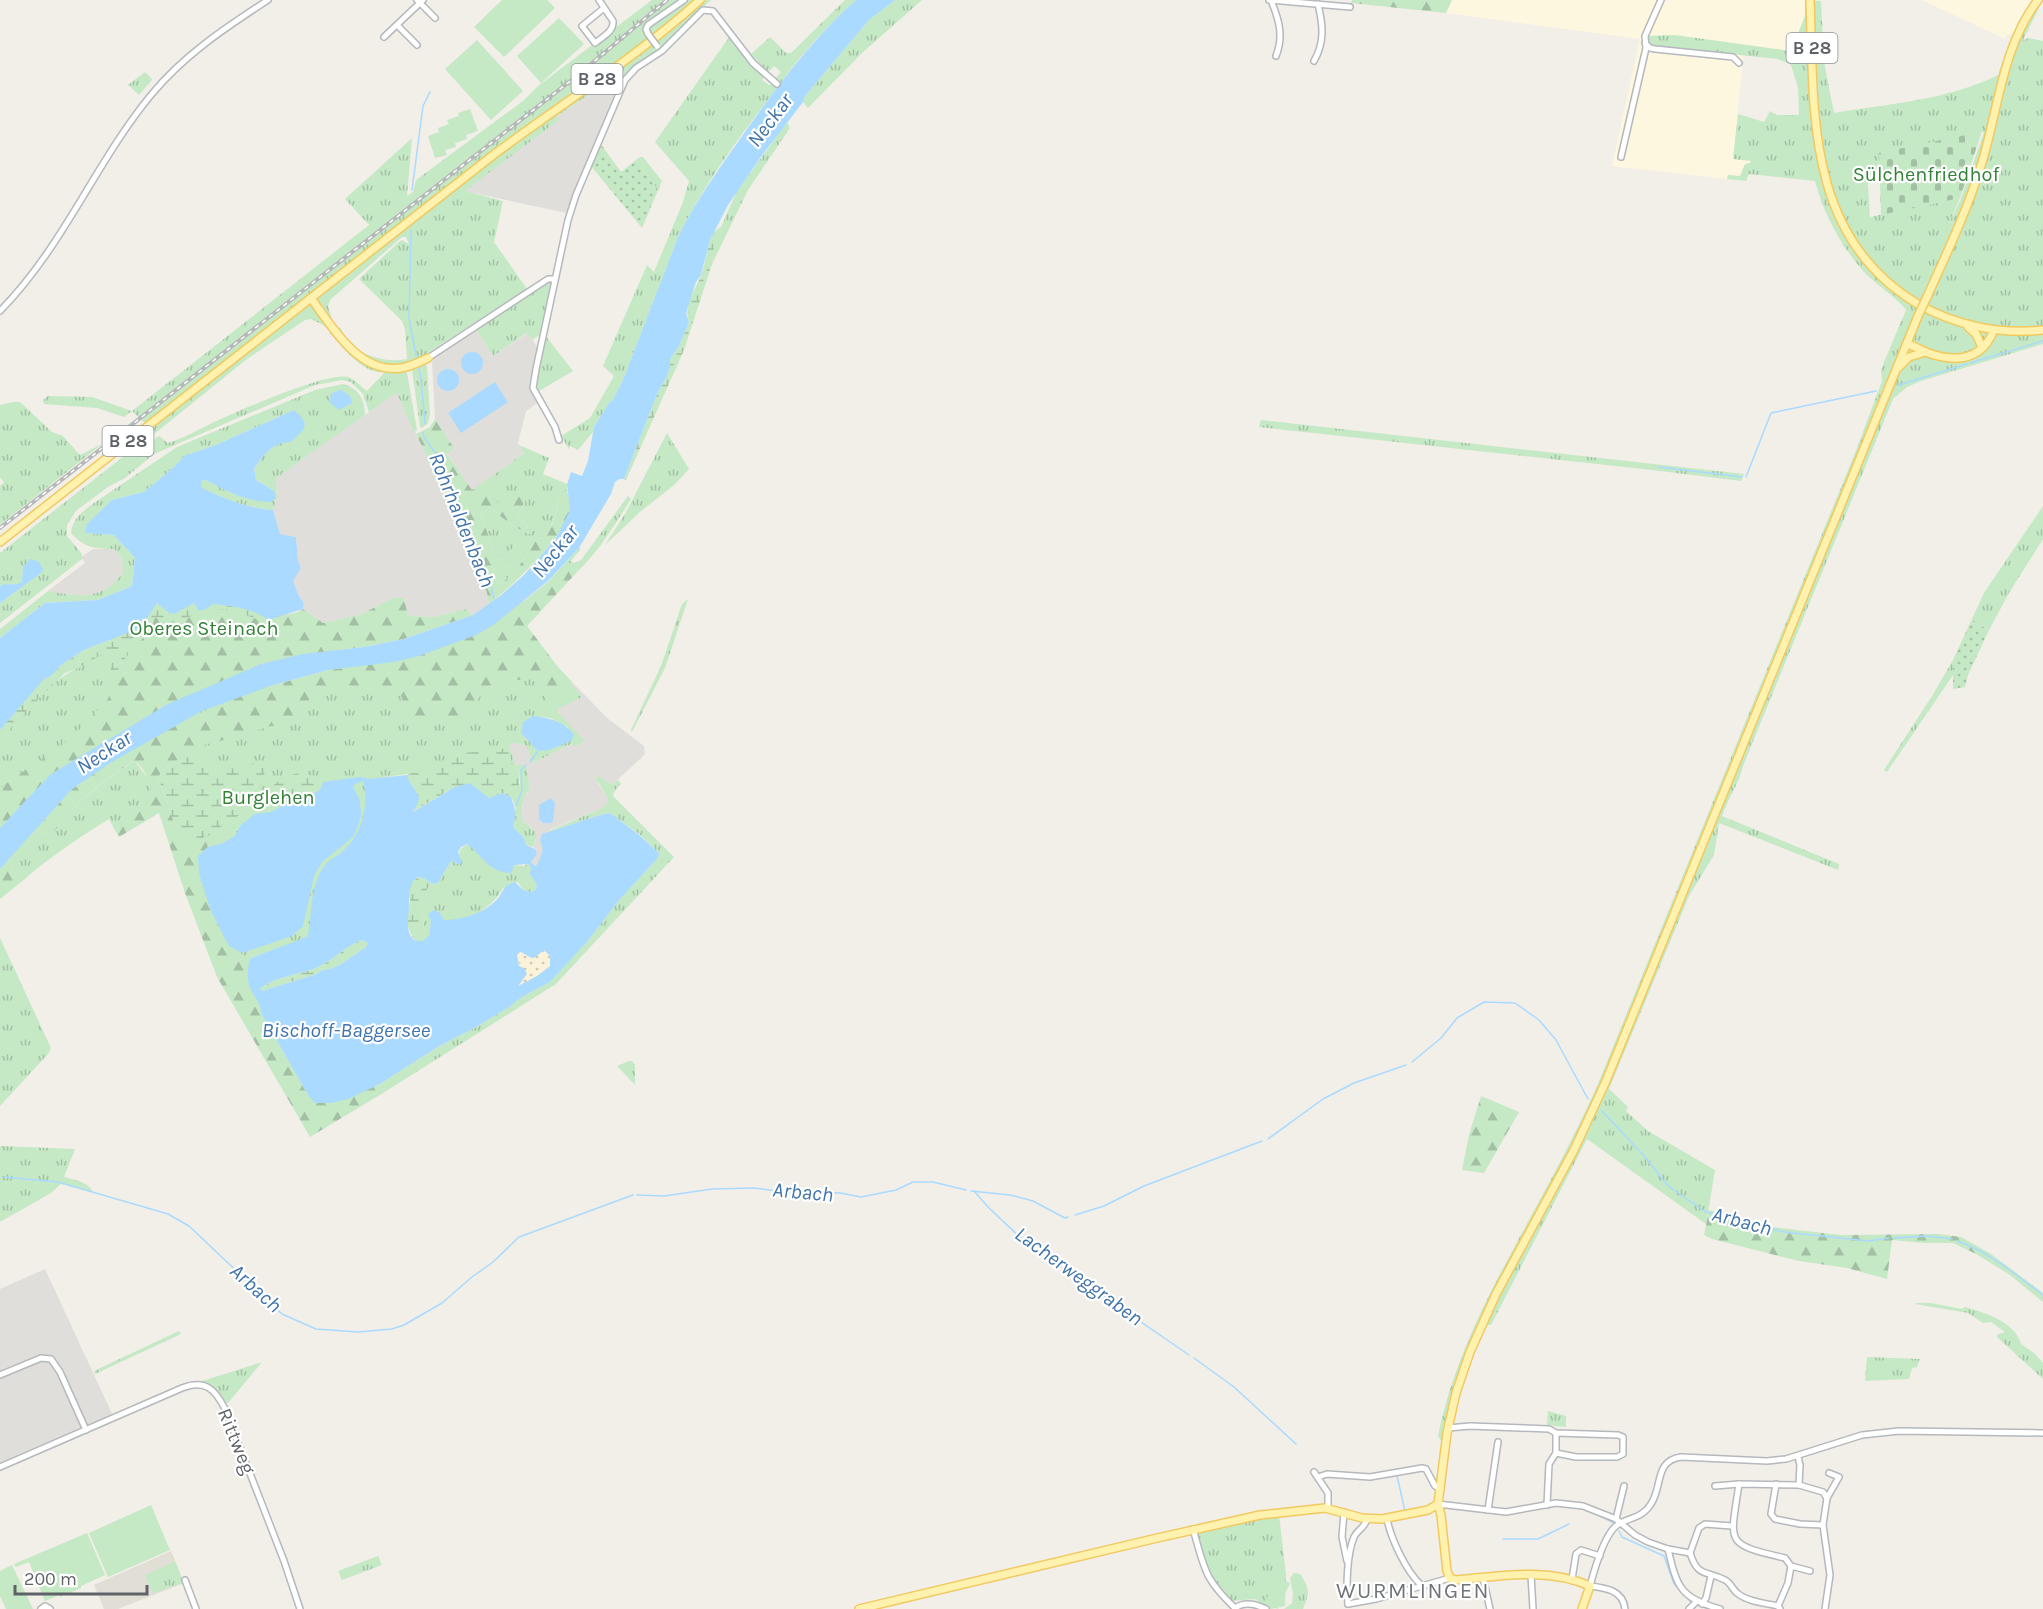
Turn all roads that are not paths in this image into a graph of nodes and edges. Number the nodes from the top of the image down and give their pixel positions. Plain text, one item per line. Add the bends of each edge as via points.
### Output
1 (268, 0) edge
2 (599, 0) edge
3 (684, 0) edge
4 (700, 0) edge
5 (1270, 0) edge
6 (1661, 0) edge
7 (1810, 0) edge
8 (2038, 0) edge
9 (420, 1) edge
10 (1318, 4) junction
11 (1350, 7) dead end
12 (604, 8) junction
13 (435, 18) dead end
14 (397, 25) junction
15 (384, 38) dead end
16 (1645, 43) junction
17 (417, 45) dead end
18 (662, 51) junction
19 (1276, 56) dead end
20 (1314, 61) dead end
21 (1739, 63) dead end
22 (777, 84) dead end
23 (1621, 157) dead end
24 (554, 279) junction
25 (311, 298) junction
26 (0, 311) edge
27 (1964, 324) junction
28 (1986, 328) junction
29 (1913, 330) junction
30 (1994, 330) junction
31 (2043, 330) edge
32 (1906, 346) junction
33 (1980, 347) junction
34 (1921, 351) junction
35 (425, 359) joint
36 (1895, 371) junction
37 (559, 440) dead end
38 (0, 542) edge
39 (0, 1376) edge
40 (1449, 1425) junction
41 (87, 1430) junction
42 (1556, 1433) junction
43 (2043, 1433) edge
44 (1498, 1442) dead end
45 (1556, 1453) junction
46 (1798, 1457) junction
47 (0, 1467) edge
48 (1829, 1473) dead end
49 (1739, 1484) junction
50 (1776, 1484) junction
51 (1799, 1485) junction
52 (1624, 1486) dead end
53 (1715, 1486) dead end
54 (1441, 1489) junction
55 (1827, 1498) junction
56 (1438, 1504) junction
57 (1547, 1505) junction
58 (1328, 1508) junction
59 (1488, 1510) junction
60 (1344, 1512) junction
61 (1367, 1519) junction
62 (1387, 1519) junction
63 (1619, 1521) junction
64 (1823, 1525) junction
65 (1732, 1526) junction
66 (1193, 1529) junction
67 (1668, 1549) junction
68 (1690, 1553) junction
69 (1600, 1556) junction
70 (1348, 1562) junction
71 (1791, 1566) junction
72 (1810, 1571) dead end
73 (1531, 1575) junction
74 (1711, 1576) junction
75 (1450, 1578) junction
76 (1484, 1578) junction
77 (1572, 1579) junction
78 (185, 1580) dead end
79 (1421, 1585) junction
80 (1590, 1587) junction
81 (1699, 1603) junction
82 (1347, 1606) edge
83 (1779, 1607) edge
84 (1236, 1608) edge
85 (41, 1609) edge
86 (50, 1609) edge
87 (196, 1609) edge
88 (300, 1609) edge
89 (859, 1609) edge
90 (1266, 1609) edge
91 (1490, 1609) edge
92 (1533, 1609) edge
93 (1582, 1609) edge
94 (1625, 1609) edge
95 (1689, 1609) edge
96 (1720, 1609) edge
97 (1825, 1609) edge

1 - 26 street via 209,40 169,75 136,114 51,248
2 - 12 street
3 - 18 street, bridge via 646,29
4 - 25 main road, B 28 via 649,43 500,150
5 - 10 street
5 - 19 street via 1280,30
6 - 16 street
7 - 27 main road, B 28 via 1816,138 1828,192 1841,224 1863,256 1893,287 1933,313
8 - 29 main road, bridge via 2016,38 1968,203
9 - 13 street
9 - 14 street
10 - 11 street
10 - 20 street via 1323,28
12 - 12 street via 614,25 595,43 582,26
14 - 15 street
14 - 17 street
16 - 21 street via 1655,49 1733,57
16 - 23 street
18 - 22 street via 703,10 712,11 753,63
18 - 24 street via 625,80 573,202
24 - 35 street via 548,279
24 - 37 street via 533,388
25 - 35 main road via 348,345 372,364 400,368
25 - 38 main road, B 28
27 - 28 main road, B 28
27 - 33 main road via 1976,334
28 - 30 main road, B 28
28 - 33 main road
29 - 32 main road
29 - 34 main road
30 - 31 main road, B 28
30 - 33 main road via 1986,345
32 - 34 main road
32 - 36 main road
33 - 34 main road via 1969,357 1957,358
34 - 36 main road
36 - 40 main road via 1611,1071 1486,1316 1462,1375
39 - 41 street via 41,1358 51,1359
40 - 42 street via 1549,1429
40 - 54 main road
41 - 47 street, Rittweg
41 - 88 street, Rittweg via 189,1386 201,1384 213,1390 225,1410
42 - 45 street
42 - 45 street via 1618,1435 1623,1437 1624,1450 1617,1457
43 - 46 street via 1899,1431 1857,1436
44 - 59 street
45 - 57 street via 1549,1464
46 - 51 street
46 - 63 street via 1767,1461 1681,1457 1667,1462 1652,1503 1644,1512
48 - 55 street via 1839,1477
49 - 50 street
49 - 53 street
49 - 65 street
50 - 51 street
50 - 64 street via 1771,1514 1775,1519
51 - 55 street via 1823,1492
52 - 63 street
54 - 56 main road
54 - 58 street via 1422,1468 1370,1477 1316,1474 1328,1493
55 - 64 street
56 - 59 street
56 - 62 main road
56 - 75 main road
57 - 59 street via 1506,1512
57 - 63 street via 1583,1506
58 - 60 main road
58 - 66 main road via 1278,1512
60 - 61 main road
60 - 70 street via 1342,1538
61 - 62 main road
61 - 70 street via 1355,1535
62 - 79 street via 1409,1570
63 - 67 street via 1648,1542
63 - 69 street
64 - 97 street via 1830,1575
65 - 68 street via 1705,1524 1699,1528
65 - 71 street via 1733,1537 1745,1549 1785,1558
66 - 84 street via 1209,1579
66 - 89 main road
67 - 68 street
67 - 81 street via 1676,1579
68 - 74 street via 1694,1565
69 - 77 street via 1581,1550 1576,1553
69 - 80 street
70 - 82 street
71 - 72 street
71 - 83 street
73 - 76 main road
73 - 77 main road
73 - 92 street
74 - 81 street via 1706,1598
74 - 83 street via 1726,1580 1738,1594
75 - 76 main road
75 - 79 street
76 - 91 street
77 - 80 main road
78 - 87 street
79 - 82 street
80 - 93 main road
80 - 94 street via 1616,1592
81 - 95 street
81 - 96 street
84 - 90 street via 1248,1604
85 - 86 street

